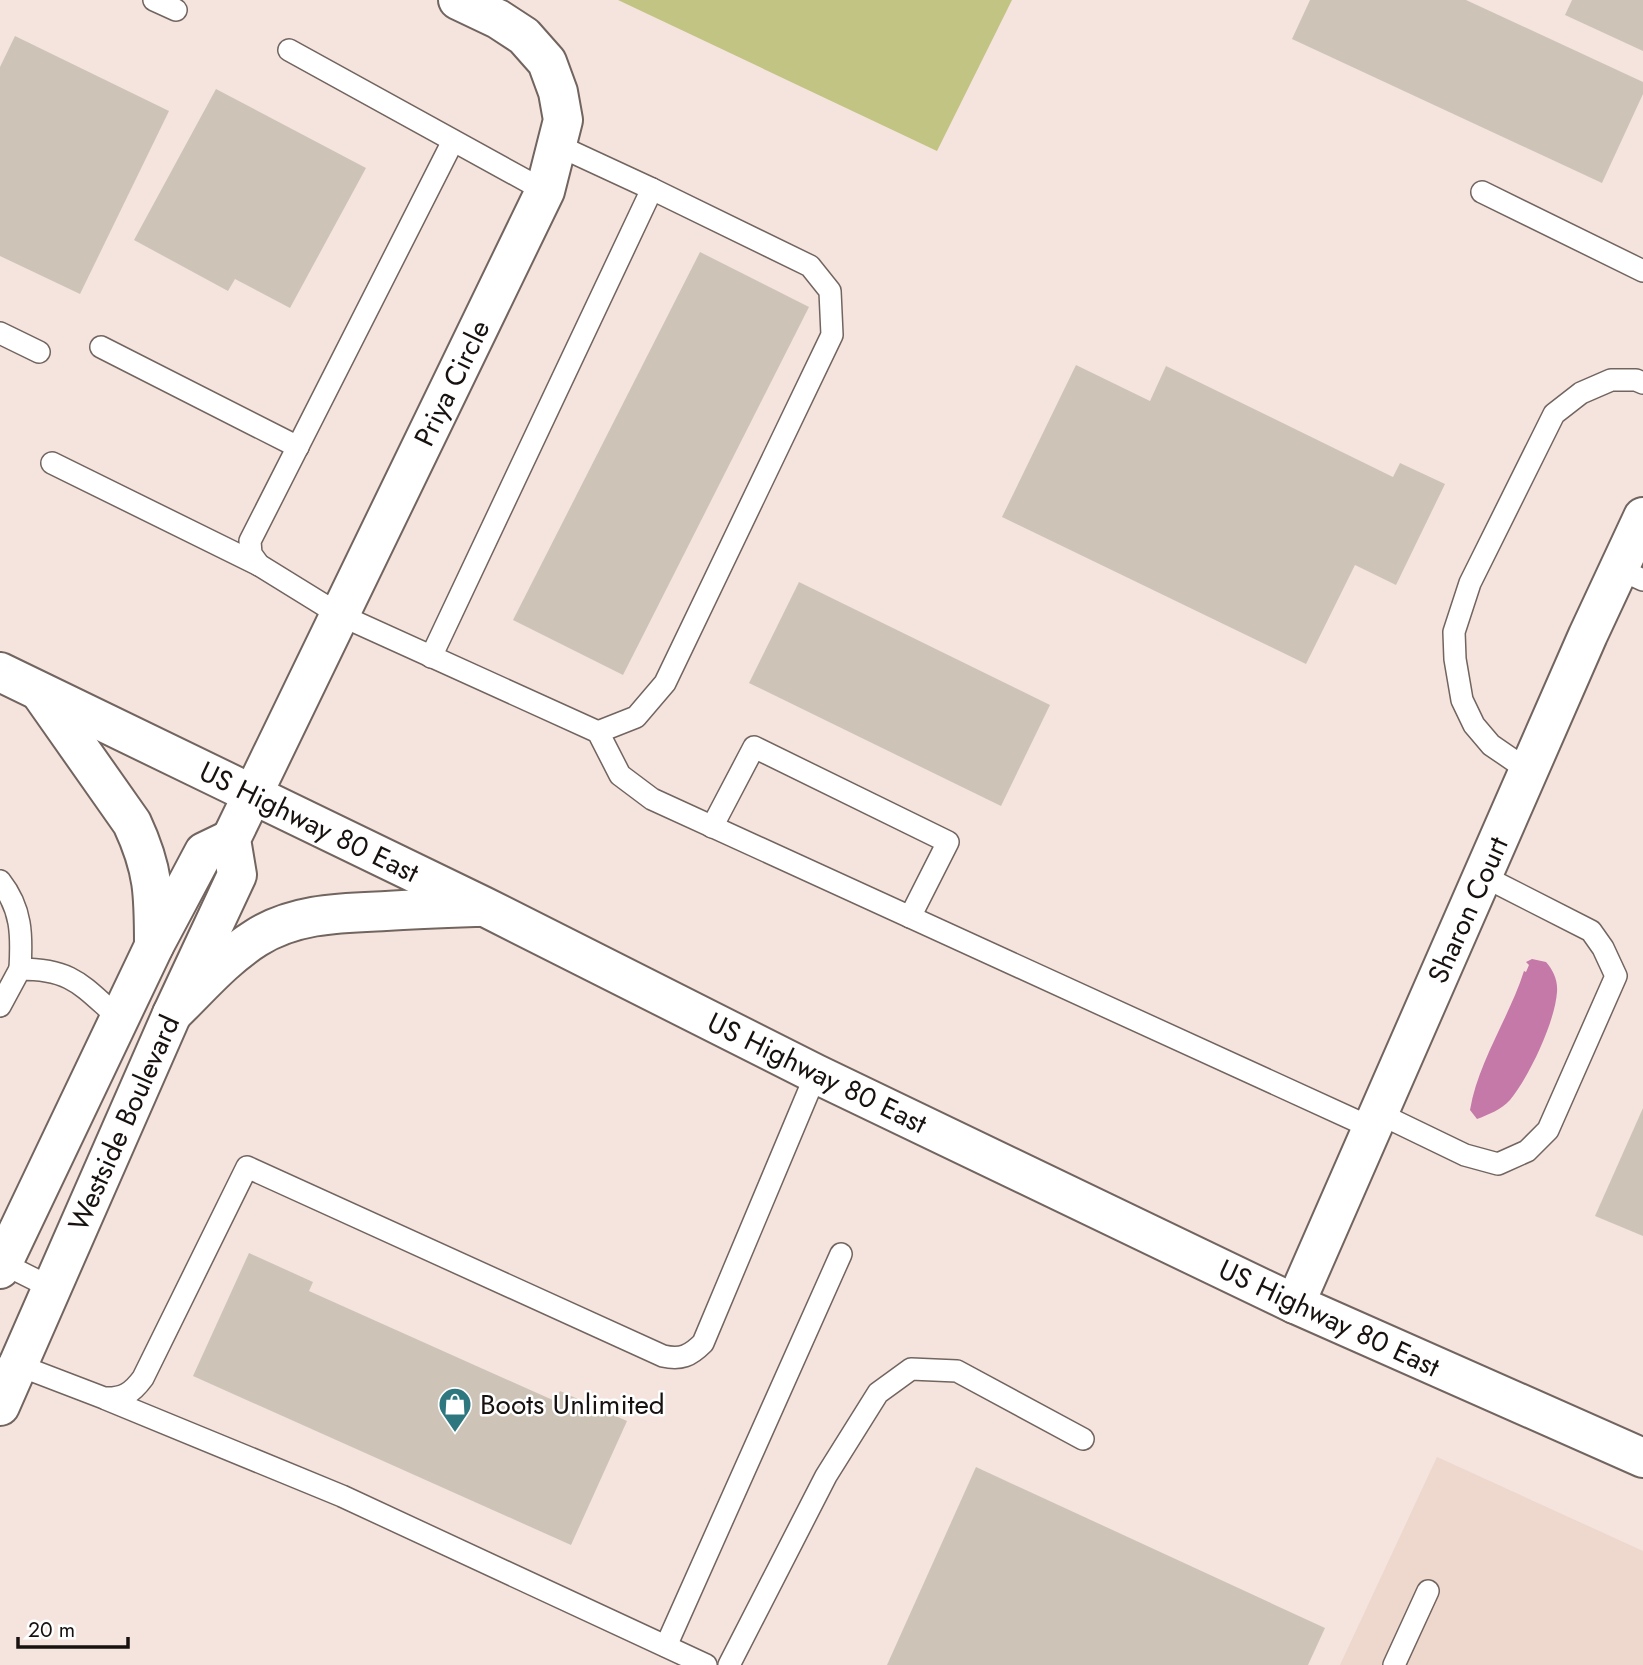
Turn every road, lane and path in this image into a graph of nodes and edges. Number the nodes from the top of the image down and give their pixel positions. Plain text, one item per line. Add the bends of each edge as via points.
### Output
1 (154, 0) edge
2 (458, 0) edge
3 (176, 10) dead end
4 (289, 50) dead end
5 (453, 141) junction
6 (557, 145) junction
7 (653, 189) junction
8 (545, 191) junction
9 (1482, 192) dead end
10 (1643, 271) edge
11 (0, 333) edge
12 (101, 347) dead end
13 (39, 352) dead end
14 (1643, 383) edge
15 (298, 447) junction
16 (52, 463) dead end
17 (1643, 517) edge
18 (259, 565) junction
19 (1631, 575) edge
20 (340, 615) junction
21 (431, 657) junction
22 (0, 672) edge
23 (39, 691) junction
24 (598, 732) junction
25 (1529, 771) junction
26 (252, 795) junction
27 (712, 827) junction
28 (231, 839) junction
29 (1483, 876) junction
30 (0, 881) edge
31 (483, 906) junction
32 (911, 917) junction
33 (154, 946) junction
34 (20, 969) junction
35 (0, 1006) edge
36 (172, 1014) junction
37 (119, 1018) junction
38 (816, 1074) junction
39 (1375, 1121) junction
40 (841, 1254) dead end
41 (1, 1264) edge
42 (52, 1287) junction
43 (1295, 1304) junction
44 (9, 1362) edge
45 (104, 1398) junction
46 (0, 1406) edge
47 (1083, 1439) dead end
48 (1643, 1458) edge
49 (1428, 1591) dead end
50 (666, 1646) junction
51 (706, 1665) edge
52 (729, 1665) edge
53 (1394, 1665) edge

1 - 3 lane
2 - 6 street, Priya Circle via 524,36 547,62 564,120
4 - 5 lane
5 - 8 lane
5 - 15 lane
6 - 7 lane
6 - 8 street, Priya Circle
7 - 21 lane
7 - 24 lane via 810,265 830,291 832,335 664,684 636,717
8 - 20 street, Priya Circle
9 - 10 lane
11 - 13 lane
12 - 15 lane
14 - 25 lane via 1611,380 1581,393 1554,414 1470,583 1454,632 1462,699 1474,725 1492,745
15 - 18 lane via 250,541 251,554
16 - 18 lane
17 - 19 street, Sharon Court
18 - 20 lane
19 - 25 street, Sharon Court
20 - 21 lane
20 - 26 street, Priya Circle
21 - 24 lane
22 - 23 street, US Highway 80 East
23 - 26 street, US Highway 80 East
23 - 33 street via 132,823 142,845 154,892
24 - 27 lane via 620,775 652,799
25 - 29 street, Sharon Court
26 - 28 street
26 - 31 street, US Highway 80 East
27 - 32 lane
27 - 32 lane via 754,747 948,842
28 - 33 street, Westside Boulevard via 204,852
28 - 36 street, Westside Boulevard via 237,875
29 - 39 street, Sharon Court
29 - 39 lane via 1591,931 1616,976 1611,988 1548,1130 1527,1151 1498,1164
30 - 34 lane via 9,892 22,930
31 - 36 street via 339,913 283,923 234,952
31 - 38 street, US Highway 80 East
32 - 39 lane
33 - 37 street, Westside Boulevard
34 - 35 lane
34 - 37 lane via 45,969 72,978
36 - 42 street, Westside Boulevard
37 - 41 street, Westside Boulevard
38 - 43 street, US Highway 80 East
38 - 45 lane via 703,1343 692,1355 663,1356 247,1167 144,1378 120,1398
39 - 43 street, Sharon Court
40 - 50 lane
41 - 42 lane
42 - 44 street, Westside Boulevard
43 - 48 street, US Highway 80 East
44 - 45 lane
44 - 46 street, Westside Boulevard
45 - 50 lane via 342,1496
47 - 52 lane via 957,1370 911,1369 878,1393 826,1476
49 - 53 lane
50 - 51 lane

